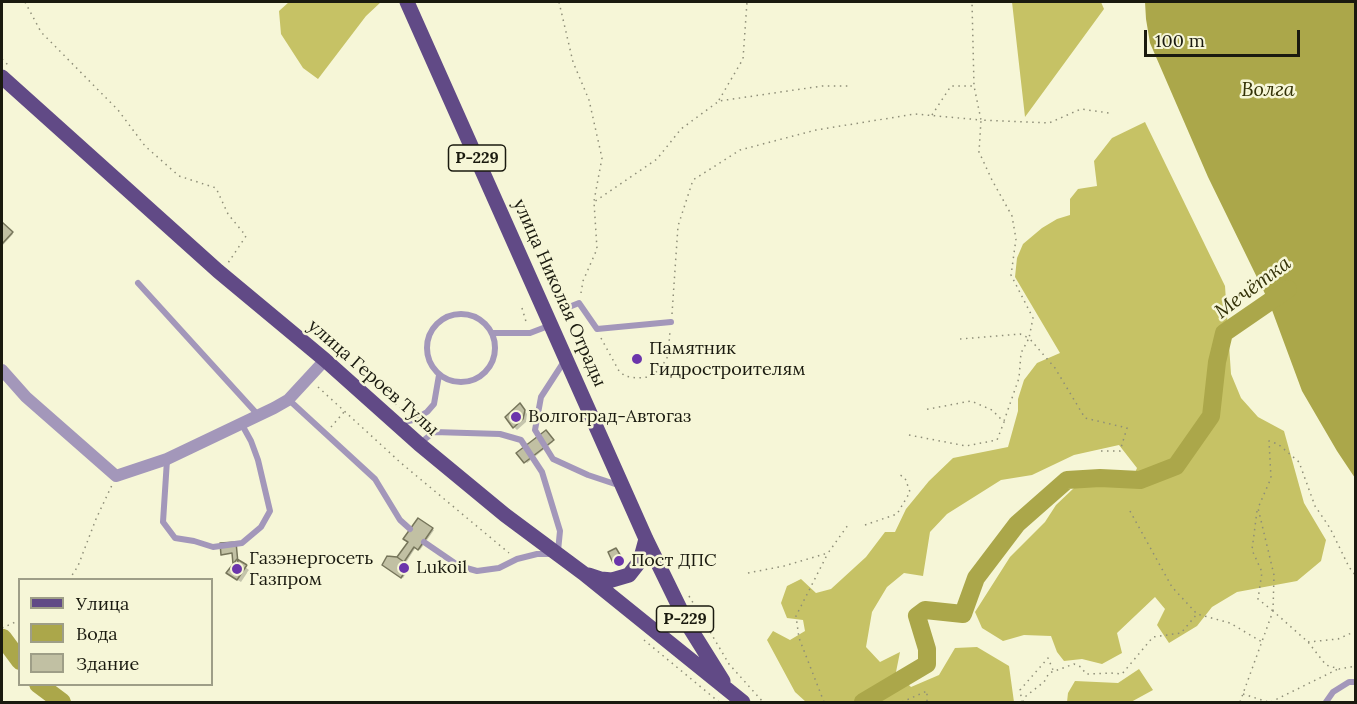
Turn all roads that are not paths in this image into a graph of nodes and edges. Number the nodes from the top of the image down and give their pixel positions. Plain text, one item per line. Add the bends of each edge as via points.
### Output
1 (407, 2) edge
2 (6, 72) edge
3 (138, 283) dead end
4 (564, 309) dead end
5 (671, 322) road end
6 (552, 325) junction
7 (493, 333) junction
8 (567, 357) junction
9 (325, 360) junction
10 (2, 370) edge
11 (439, 375) junction
12 (288, 400) junction
13 (259, 416) junction
14 (241, 423) junction
15 (396, 424) junction
16 (419, 444) junction
17 (167, 459) junction
18 (622, 486) junction
19 (410, 529) dead end
20 (646, 539) junction
21 (424, 542) dead end
22 (557, 554) junction
23 (583, 573) junction
24 (1356, 682) edge
25 (733, 700) edge
26 (1326, 702) edge

1 - 6 main road, улица Николая Отрады / Р-229
2 - 9 main road, улица Героев Тулы via 218,271
3 - 13 lane
4 - 5 lane via 579,303 597,328
6 - 7 lane via 530,333
6 - 8 main road, улица Николая Отрады / Р-229
7 - 11 lane via 496,346 488,371 464,383
7 - 11 lane via 474,315 448,316 436,324 427,351 430,364
8 - 18 main road, улица Николая Отрады / Р-229
8 - 18 lane via 541,397 535,430 553,459
9 - 12 street
9 - 15 main road, улица Героев Тулы
10 - 17 street via 26,397 116,476
11 - 15 lane via 434,404 428,412
12 - 13 street
12 - 19 lane via 375,479
13 - 14 street
14 - 17 street
14 - 17 lane via 258,459 270,511 261,527 242,543 213,547 175,538 163,522
15 - 16 main road, улица Героев Тулы
16 - 22 main road, улица Героев Тулы
16 - 22 lane via 434,432 500,434 521,440 542,472 560,531
18 - 20 main road, улица Николая Отрады / Р-229
20 - 23 main road via 640,561 629,574 612,580
20 - 25 main road, улица Николая Отрады / Р-229 via 688,625
21 - 22 lane via 459,566 477,571 499,568 537,554
22 - 23 main road, улица Героев Тулы
23 - 25 main road, улица Героев Тулы
24 - 26 lane via 1333,692

